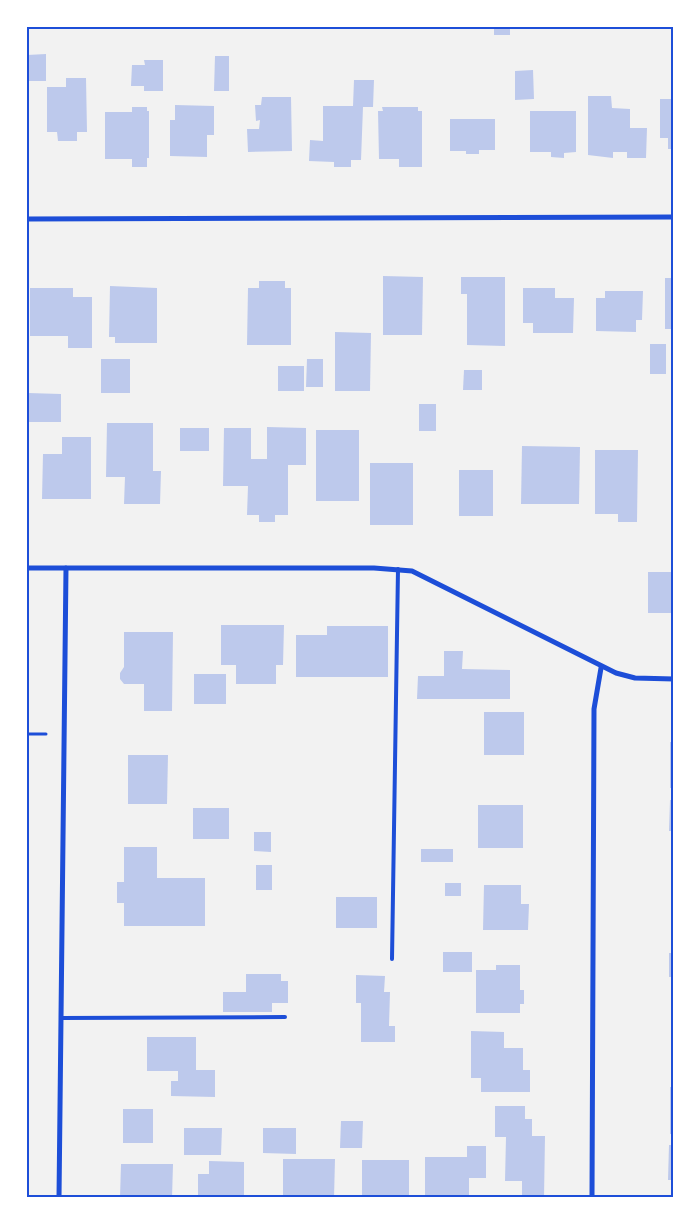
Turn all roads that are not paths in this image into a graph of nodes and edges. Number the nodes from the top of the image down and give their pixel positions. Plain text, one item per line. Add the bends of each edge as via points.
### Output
1 (674, 217) edge
2 (26, 219) edge
3 (26, 568) edge
4 (66, 568) junction
5 (398, 569) junction
6 (601, 668) junction
7 (674, 679) edge
8 (392, 959) dead end
9 (285, 1017) dead end
10 (61, 1018) junction
11 (59, 1198) edge
12 (592, 1198) edge

1 - 2 street
3 - 4 street
4 - 5 street
4 - 10 street
5 - 6 street via 412,571
5 - 8 lane
6 - 7 street via 635,678
6 - 12 street via 594,709
9 - 10 lane
10 - 11 street

